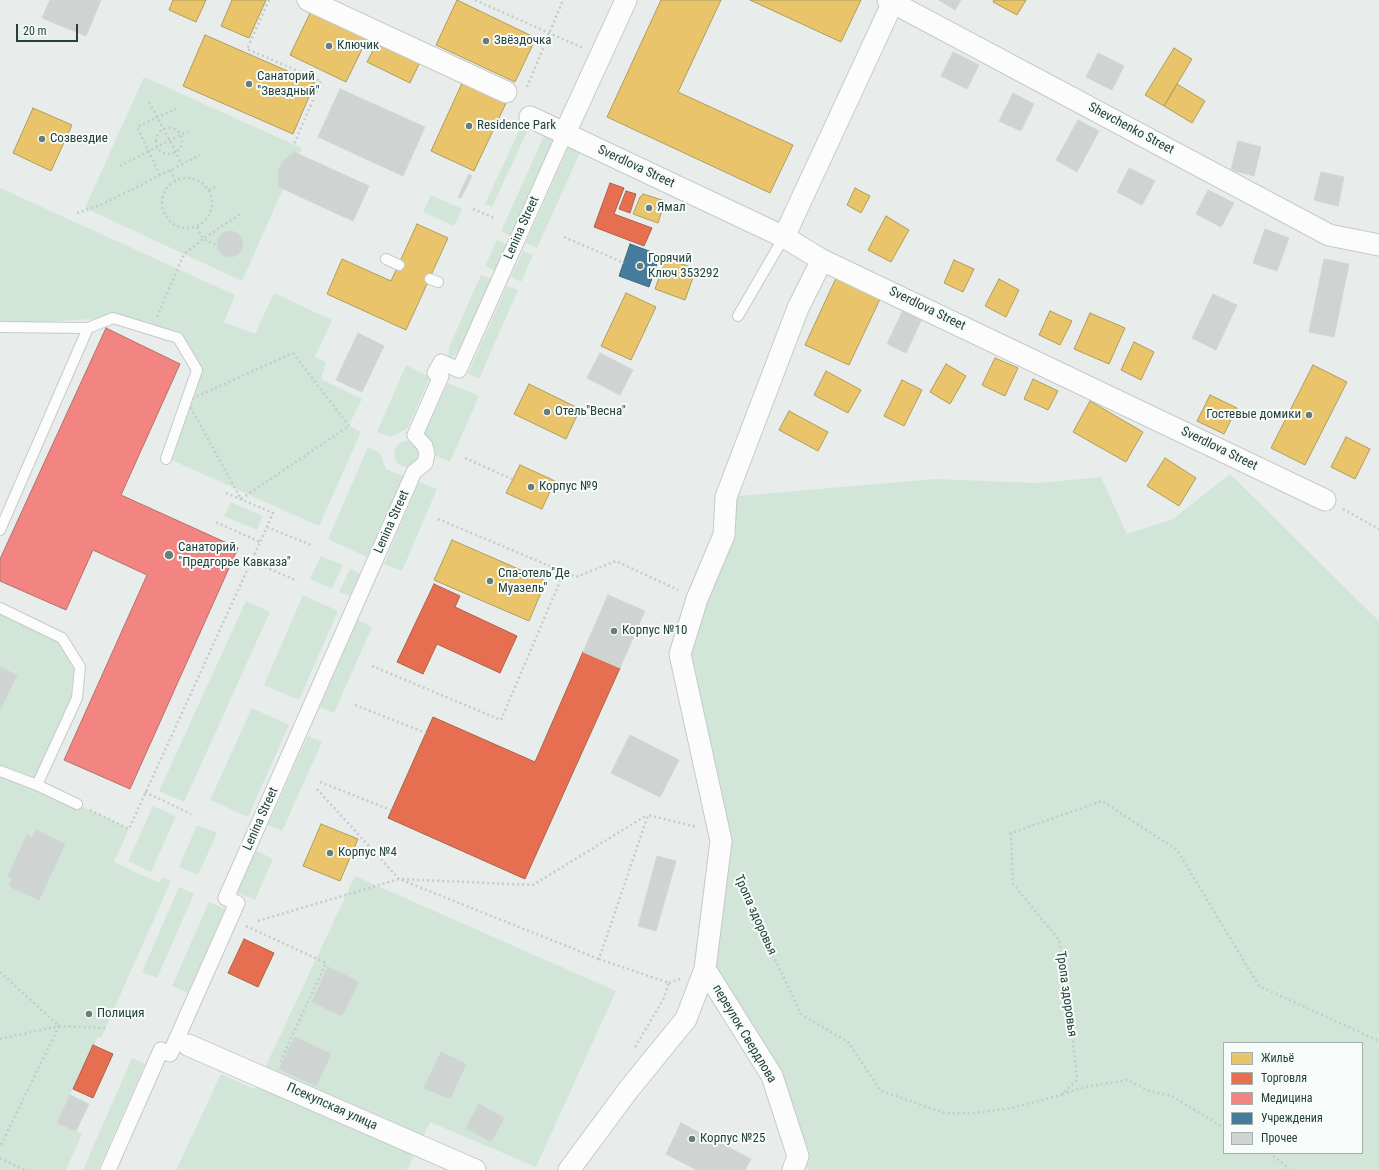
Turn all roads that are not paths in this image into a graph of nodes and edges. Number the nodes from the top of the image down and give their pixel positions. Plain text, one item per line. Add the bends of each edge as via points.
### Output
1 (308, 0) edge
2 (626, 0) edge
3 (890, 1) edge
4 (515, 93) road end
5 (530, 117) dead end
6 (564, 133) junction
7 (784, 237) junction
8 (1379, 245) edge
9 (386, 259) dead end
10 (822, 260) junction
11 (399, 264) dead end
12 (738, 316) dead end
13 (0, 327) edge
14 (88, 328) junction
15 (166, 459) dead end
16 (1325, 500) road end
17 (0, 530) edge
18 (0, 608) edge
19 (0, 771) edge
20 (37, 785) junction
21 (77, 804) road end
22 (705, 969) junction
23 (188, 1045) dead end
24 (799, 1165) edge
25 (108, 1170) edge
26 (475, 1170) edge
27 (569, 1170) edge

1 - 4 street
2 - 6 street, Lenina Street
3 - 7 street
3 - 8 street, Shevchenko Street via 1329,234
5 - 6 street, Sverdlova Street
6 - 7 street, Sverdlova Street
6 - 25 street, Lenina Street via 459,370 441,362 435,373 441,376 415,435 425,446 425,463 414,472 226,898 237,903 170,1054 161,1050
7 - 10 street, Sverdlova Street
7 - 12 lane
9 - 11 lane
10 - 16 street, Sverdlova Street
10 - 22 street via 798,308 726,497 724,535 697,599 680,654 721,841
13 - 14 lane
14 - 15 lane via 113,318 178,338 197,370
14 - 17 lane
18 - 20 lane via 62,638 80,667 77,698
19 - 20 lane
20 - 21 lane
22 - 24 street, переулок Свердлова via 772,1076
22 - 27 street via 686,1019 629,1089
23 - 26 street, Псекупская улица

